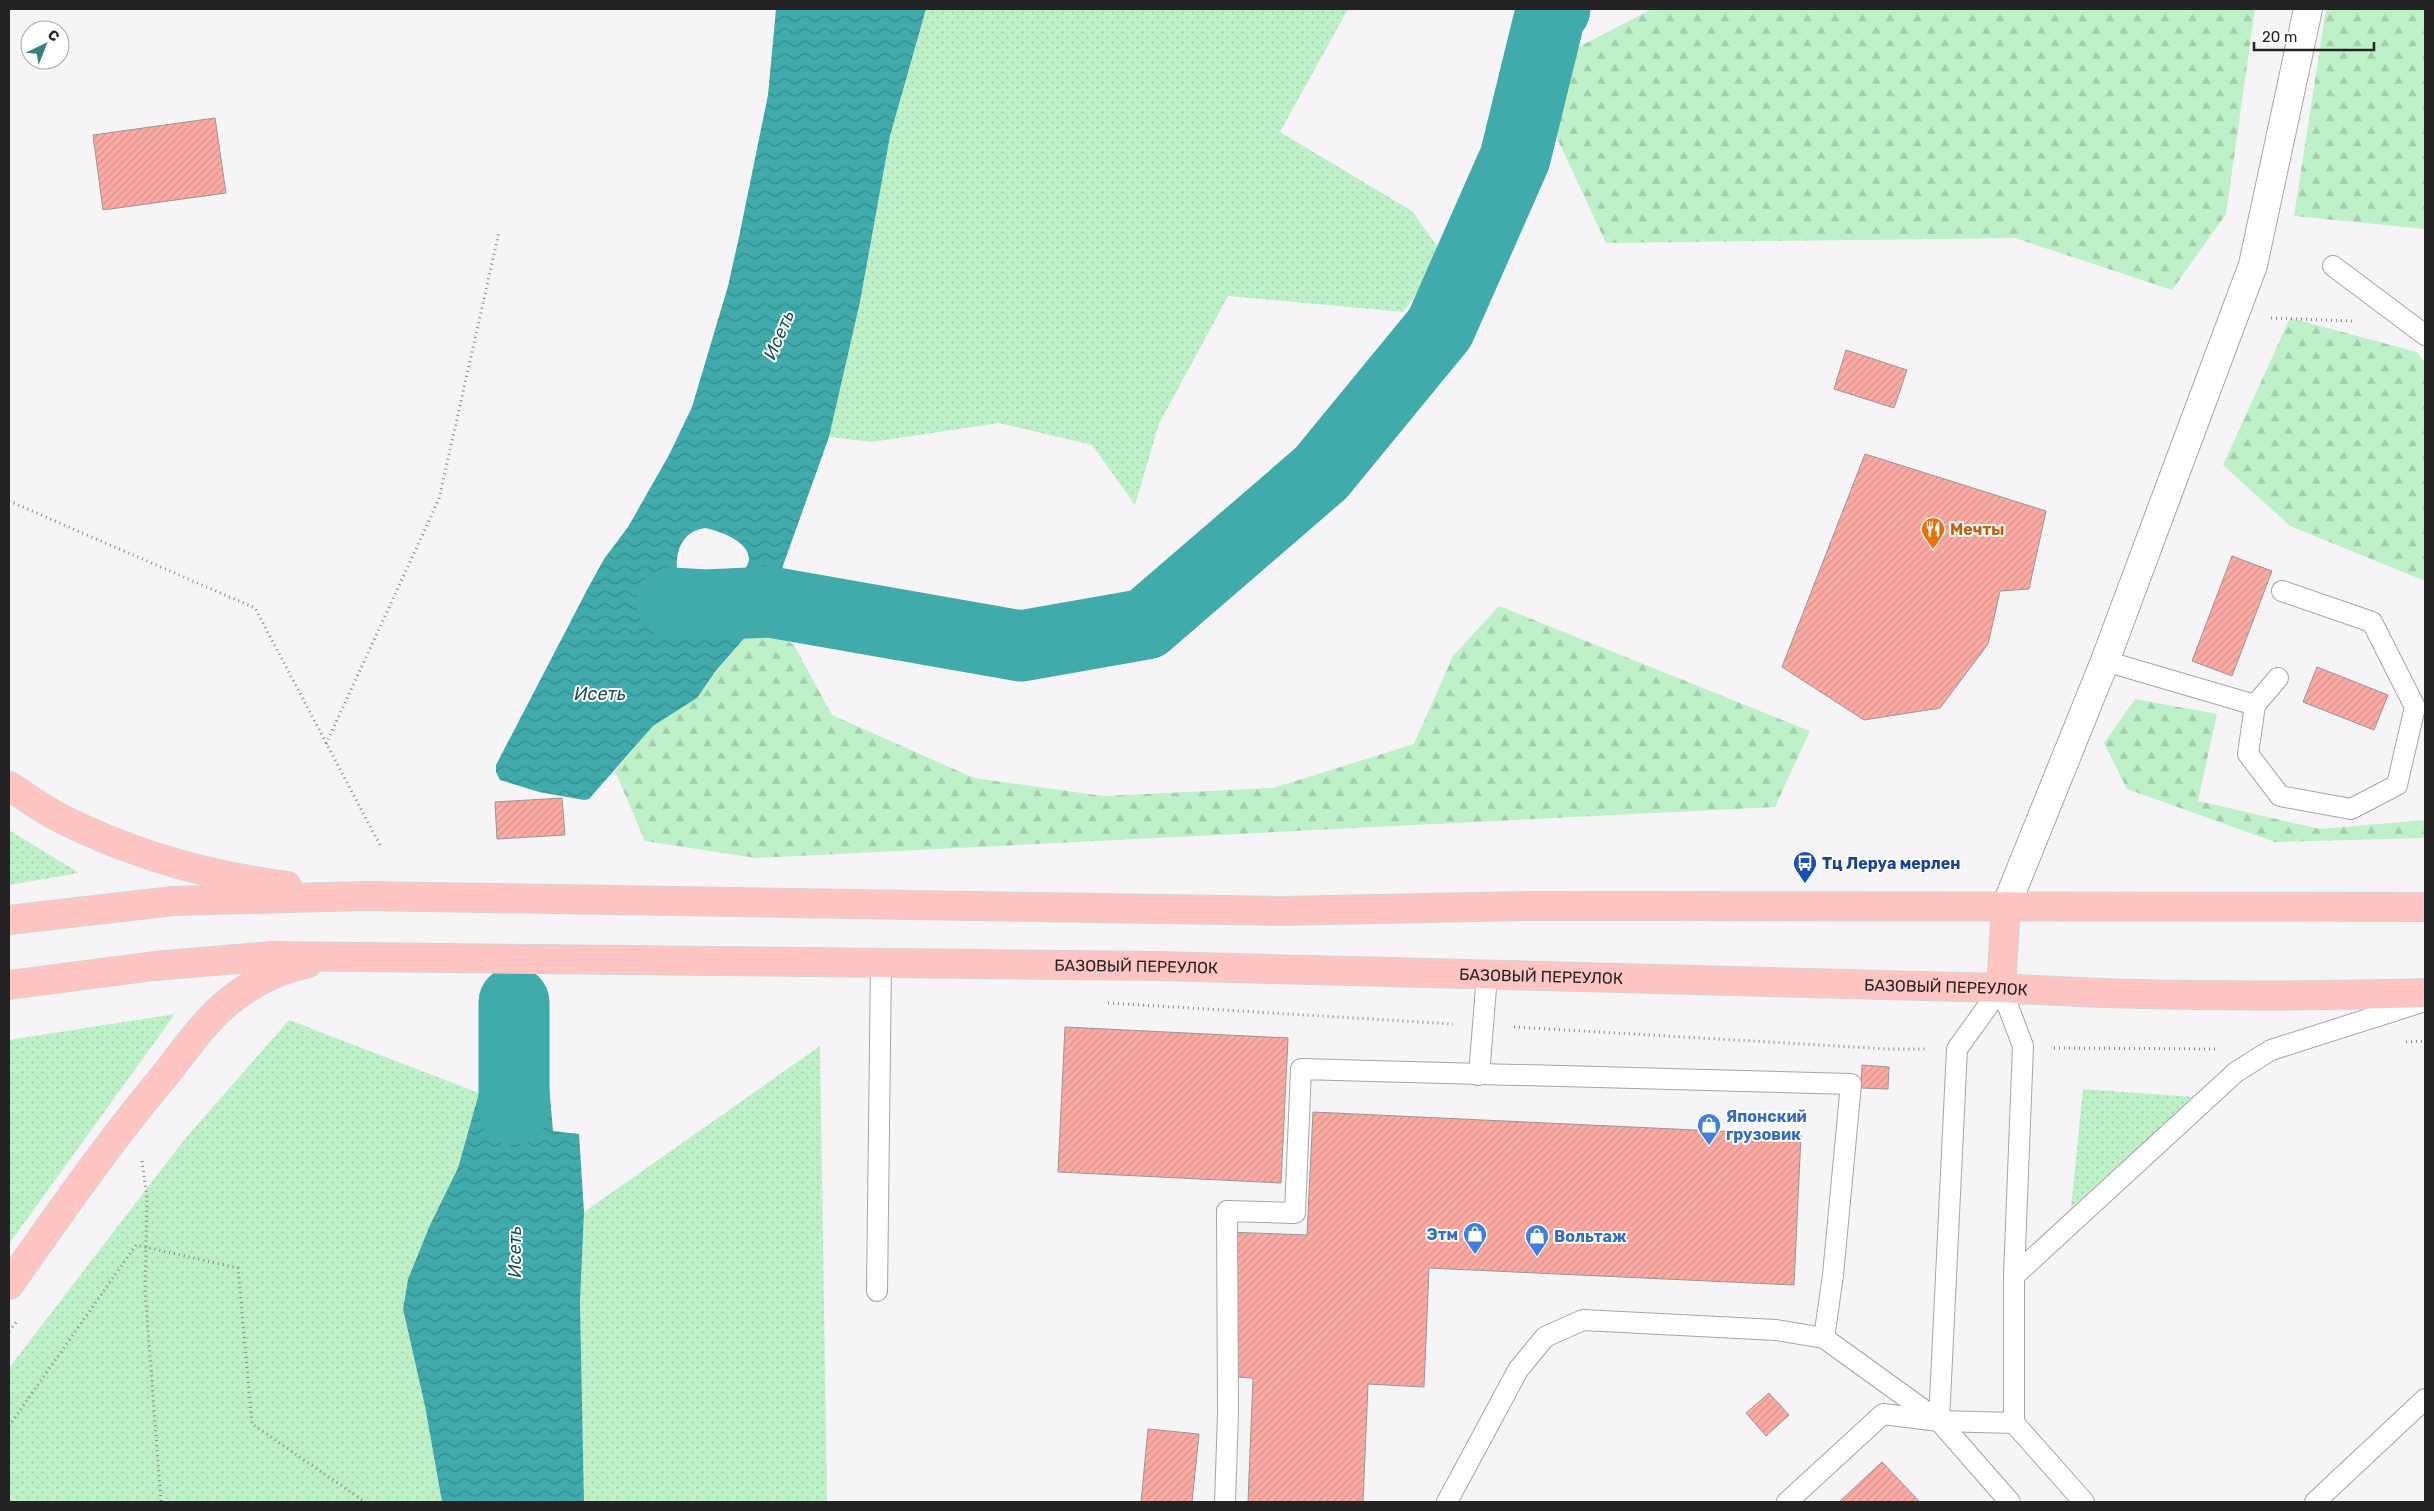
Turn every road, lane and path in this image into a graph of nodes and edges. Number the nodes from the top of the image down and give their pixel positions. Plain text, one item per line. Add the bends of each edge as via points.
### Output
1 (2308, 9) edge
2 (500, 232) dead end
3 (2333, 266) dead end
4 (2262, 318) dead end
5 (2409, 323) junction
6 (2425, 336) edge
7 (9, 501) edge
8 (2282, 591) dead end
9 (2105, 661) junction
10 (2278, 678) dead end
11 (2255, 705) junction
12 (326, 744) junction
13 (9, 786) edge
14 (381, 847) dead end
15 (365, 896) junction
16 (2006, 906) junction
17 (2425, 907) edge
18 (9, 920) edge
19 (337, 956) junction
20 (881, 963) junction
21 (1487, 975) junction
22 (9, 986) edge
23 (2001, 988) junction
24 (2425, 993) edge
25 (2425, 1001) edge
26 (1098, 1002) dead end
27 (1483, 1025) junction
28 (2425, 1041) edge
29 (2396, 1043) dead end
30 (2023, 1046) junction
31 (1957, 1050) junction
32 (2271, 1050) junction
33 (1479, 1075) junction
34 (142, 1156) dead end
35 (146, 1248) junction
36 (2014, 1276) junction
37 (9, 1286) edge
38 (877, 1291) dead end
39 (23, 1314) dead end
40 (9, 1331) edge
41 (1824, 1338) junction
42 (2425, 1398) edge
43 (1939, 1421) junction
44 (2014, 1423) junction
45 (9, 1426) edge
46 (161, 1502) edge
47 (365, 1502) edge
48 (1225, 1502) edge
49 (1447, 1502) edge
50 (1787, 1502) edge
51 (2010, 1502) edge
52 (2084, 1502) edge
53 (2316, 1502) edge

1 - 9 street via 2253,265
2 - 12 path via 439,499
3 - 5 lane
4 - 5 path
5 - 6 lane
7 - 12 path via 255,608
8 - 11 lane via 2372,622 2415,707 2397,785 2351,809 2280,796 2248,754
9 - 11 lane
9 - 16 street
10 - 11 lane
12 - 14 path
13 - 15 main road via 62,820 146,856 208,872
15 - 16 main road via 1281,911 1526,906
15 - 18 main road via 173,901
16 - 17 main road
16 - 23 main road
19 - 20 main road, БАЗОВЫЙ ПЕРЕУЛОК
19 - 22 main road via 272,956 154,966
19 - 37 main road via 295,966 259,981 226,1004 130,1117
20 - 21 main road, БАЗОВЫЙ ПЕРЕУЛОК via 1159,966
20 - 38 lane
21 - 23 main road, БАЗОВЫЙ ПЕРЕУЛОК
21 - 27 lane
23 - 24 main road, БАЗОВЫЙ ПЕРЕУЛОК via 2312,996
23 - 30 lane
23 - 31 lane
25 - 32 lane
26 - 27 path
27 - 31 path via 1878,1049
27 - 33 lane
28 - 29 path
30 - 32 path
30 - 36 lane
31 - 43 lane
32 - 36 lane via 2236,1072
33 - 41 lane via 1851,1084
33 - 48 lane via 1301,1069 1295,1213 1227,1211
34 - 35 path via 147,1198
35 - 45 path via 136,1245
35 - 46 path via 145,1290
35 - 47 path via 238,1268 252,1424
36 - 44 lane
39 - 40 path
41 - 43 lane
41 - 49 lane via 1776,1330 1583,1320 1545,1337 1518,1370
42 - 53 lane
43 - 44 lane
43 - 50 lane via 1883,1414
43 - 51 lane
44 - 52 lane

